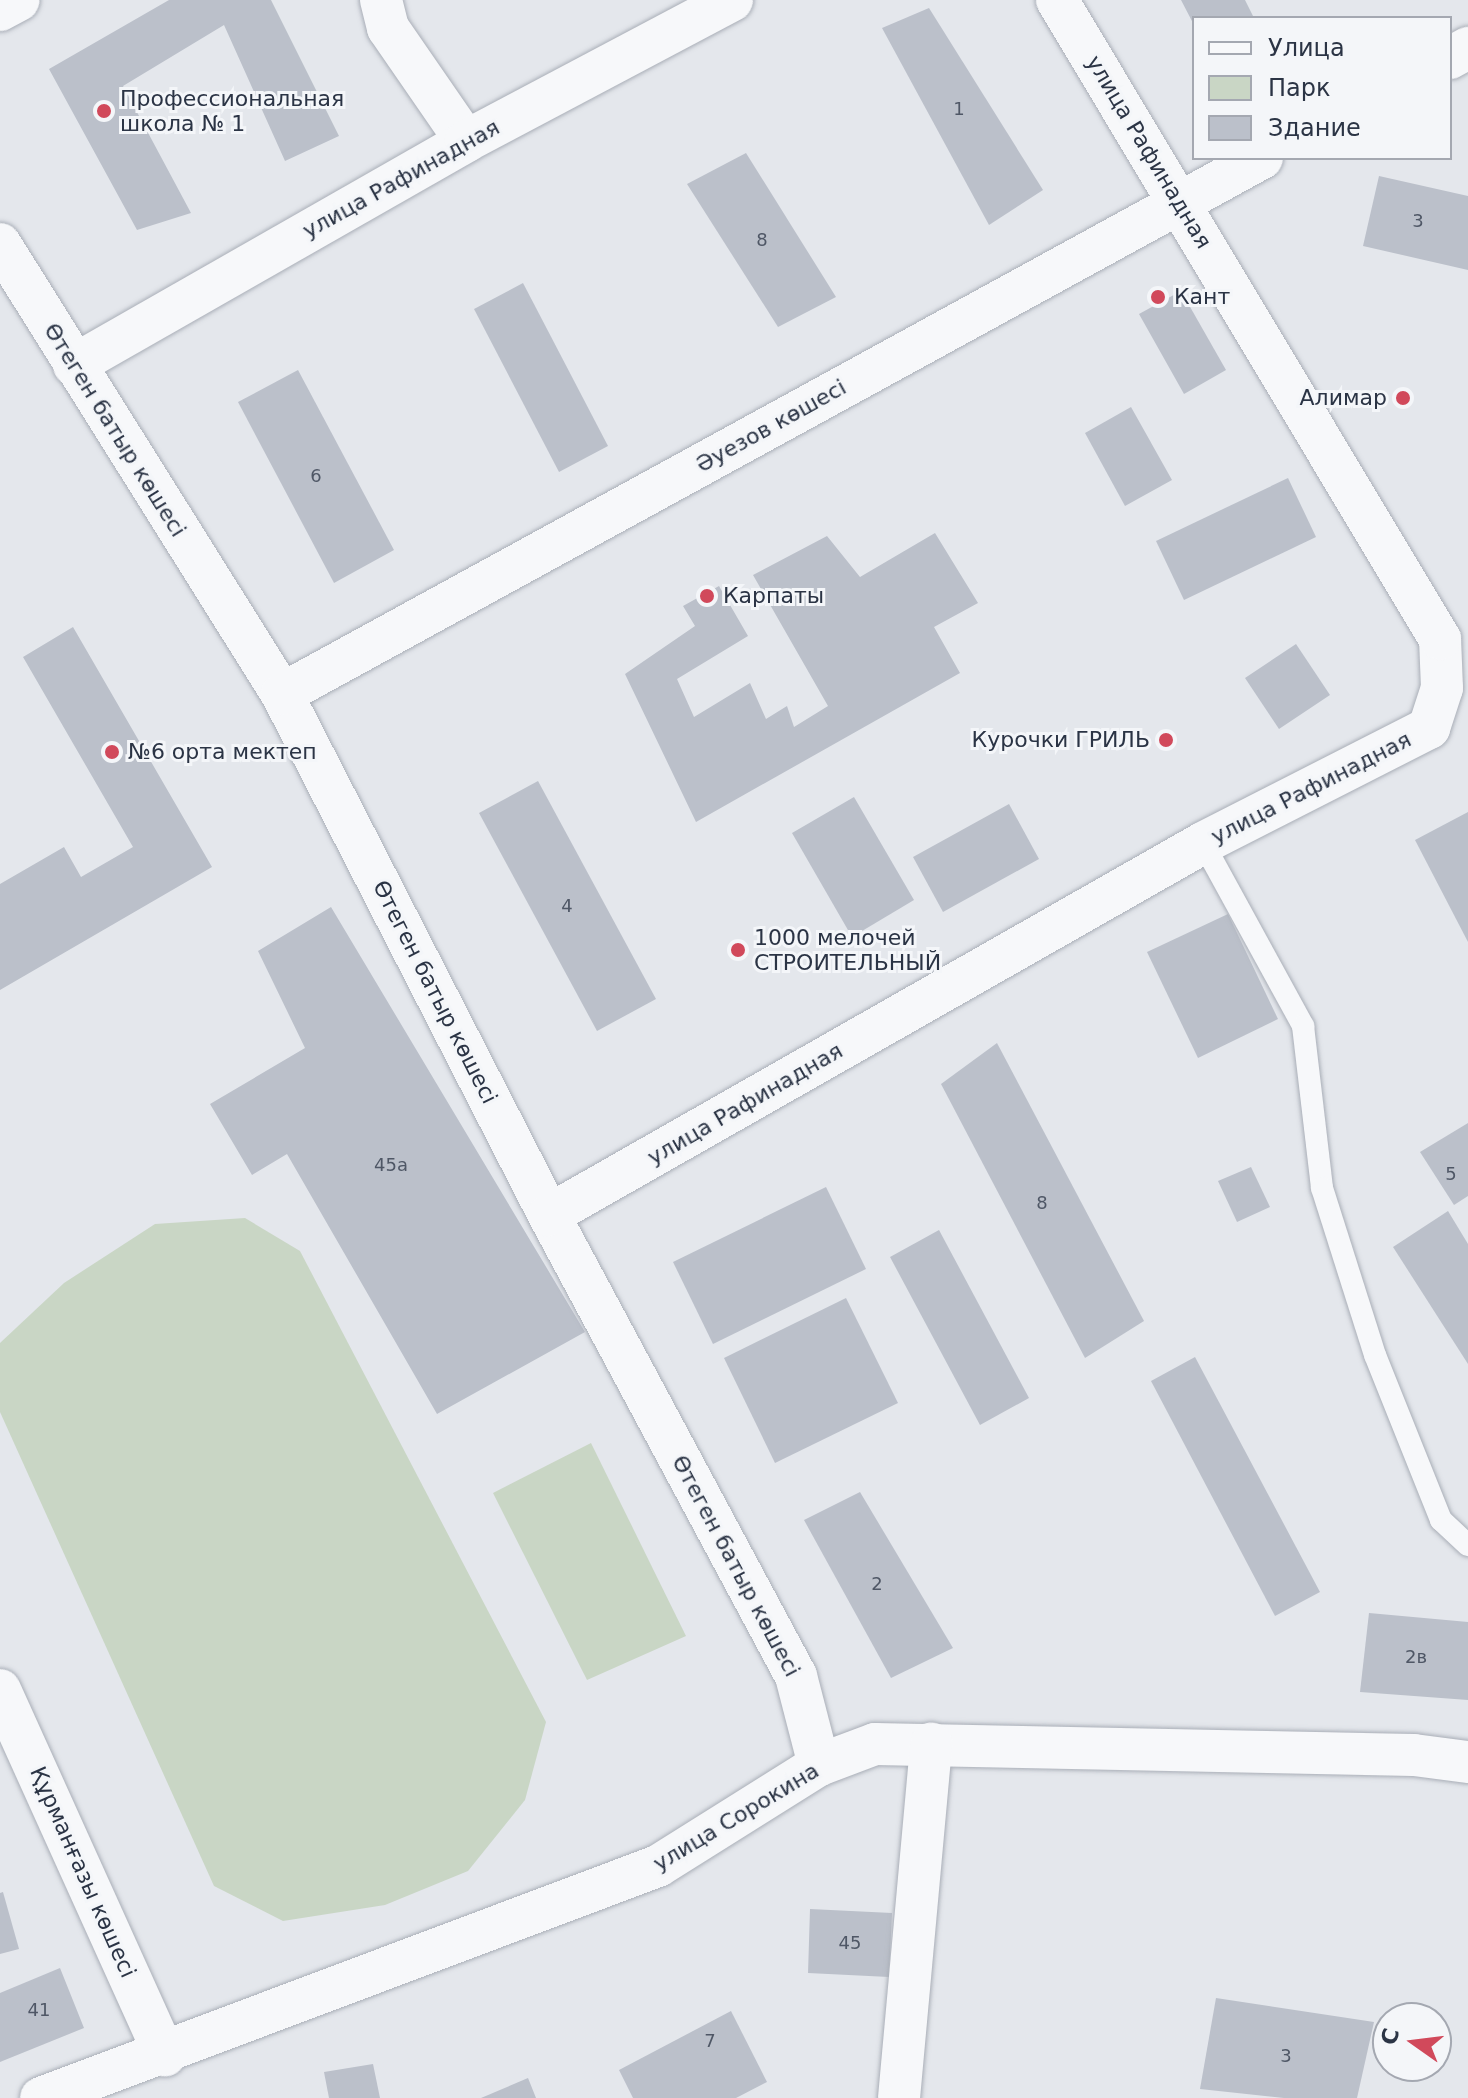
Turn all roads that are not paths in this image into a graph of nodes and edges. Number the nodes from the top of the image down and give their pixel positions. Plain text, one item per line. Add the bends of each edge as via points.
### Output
1 (19, 0) edge
2 (381, 0) edge
3 (732, 0) edge
4 (1057, 0) edge
5 (0, 10) edge
6 (466, 141) junction
7 (1258, 160) edge
8 (1179, 202) junction
9 (0, 244) edge
10 (74, 365) junction
11 (282, 694) junction
12 (1203, 843) junction
13 (549, 1215) junction
14 (1468, 1545) edge
15 (0, 1690) edge
16 (931, 1743) junction
17 (1468, 1762) edge
18 (819, 1765) junction
19 (165, 2055) junction
20 (41, 2098) edge
21 (899, 2098) edge

1 - 5 street
2 - 6 street via 388,28
3 - 6 street, улица Рафинадная
4 - 8 street, улица Рафинадная
6 - 10 street, улица Рафинадная
7 - 8 street, Әуезов көшесі
8 - 11 street, Әуезов көшесі
8 - 12 street, улица Рафинадная via 1440,639 1442,688 1429,728
9 - 10 street, Өтеген батыр көшесі
10 - 11 street, Өтеген батыр көшесі
11 - 13 street, Өтеген батыр көшесі
12 - 13 street, улица Рафинадная
12 - 14 lane via 1303,1026 1322,1188 1341,1249 1375,1355 1441,1520
13 - 18 street, Өтеген батыр көшесі via 796,1676
15 - 19 street, Құрманғазы көшесі
16 - 17 street, улица Сорокина via 1414,1755
16 - 18 street, улица Сорокина via 875,1744
16 - 21 street
18 - 19 street, улица Сорокина via 658,1866
19 - 20 street, улица Сорокина

